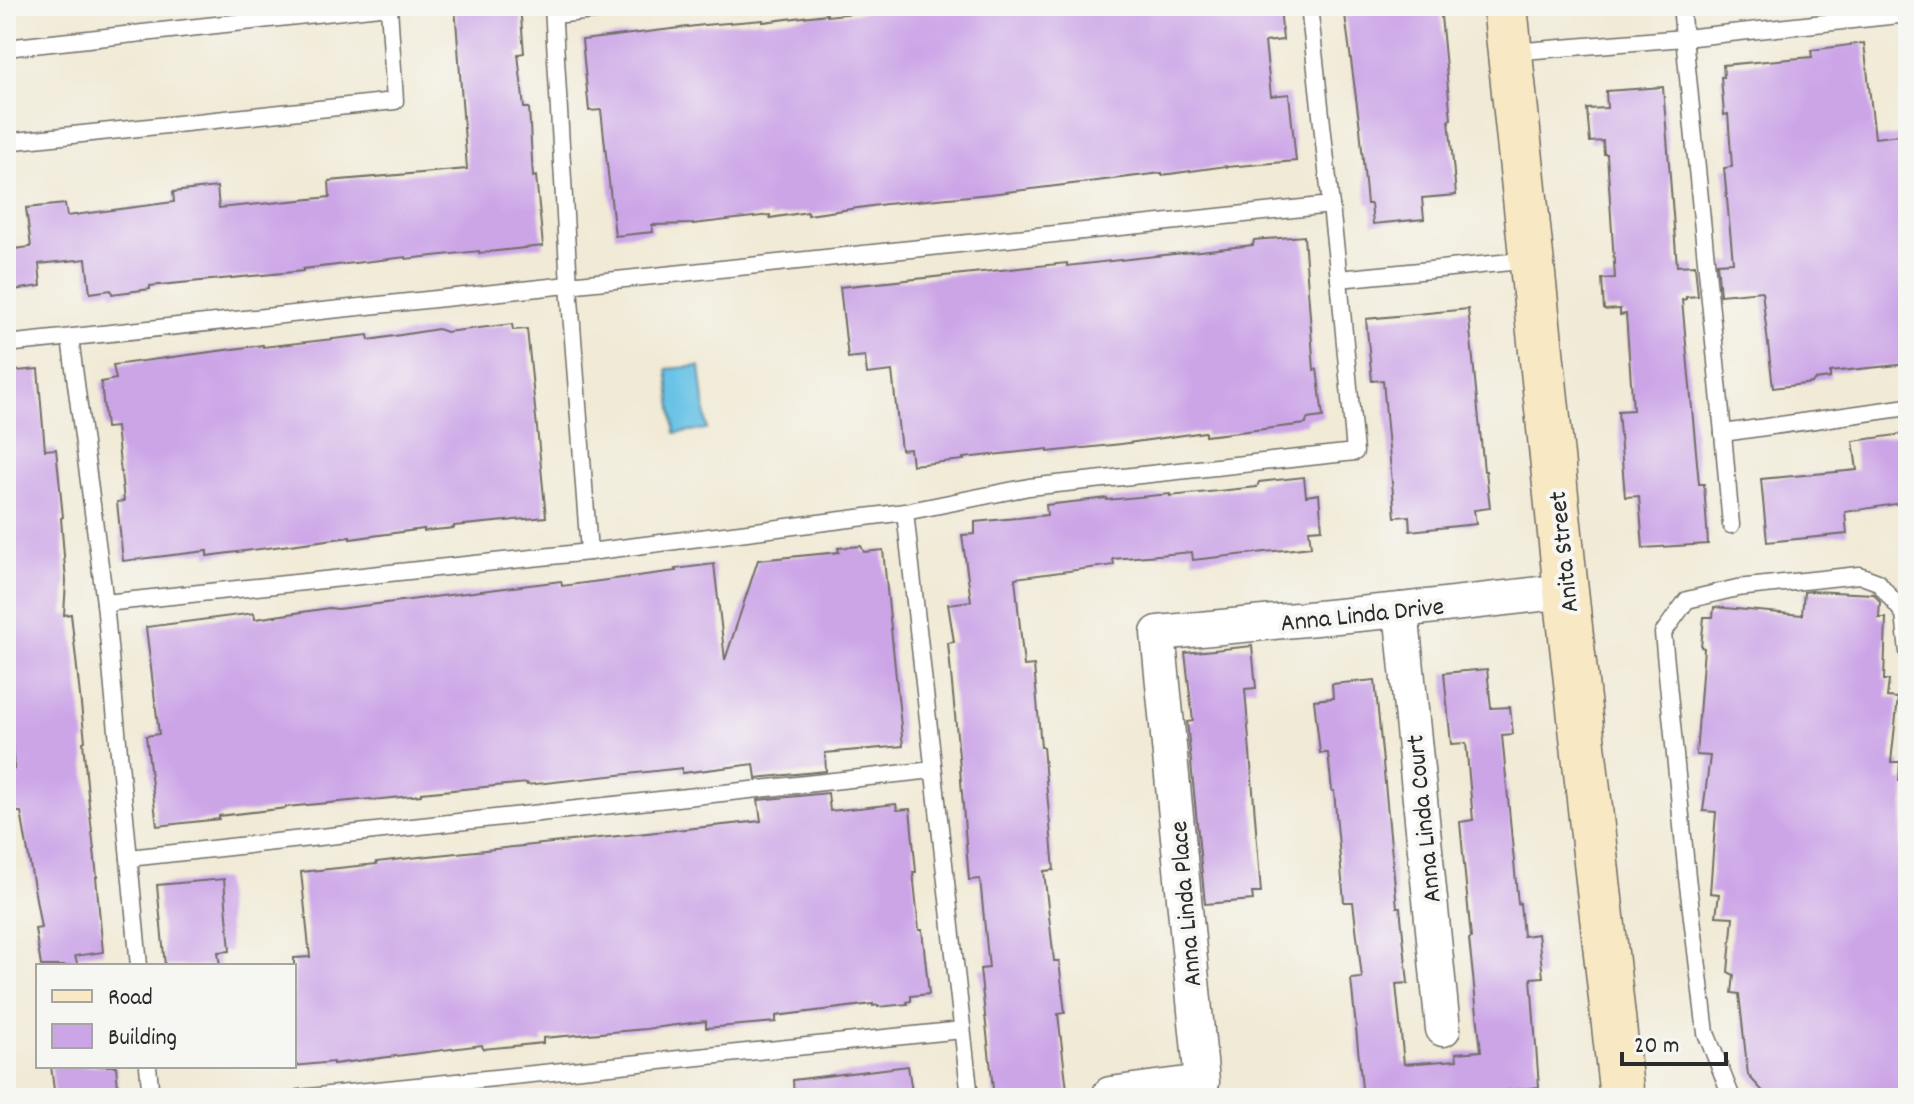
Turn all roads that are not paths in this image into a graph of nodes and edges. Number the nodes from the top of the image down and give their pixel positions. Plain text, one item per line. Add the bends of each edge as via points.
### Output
1 (389, 6) edge
2 (641, 6) edge
3 (1309, 6) edge
4 (1505, 6) edge
5 (1681, 6) edge
6 (554, 10) edge
7 (1908, 14) edge
8 (1684, 38) junction
9 (6, 48) edge
10 (1510, 53) junction
11 (6, 142) edge
12 (1331, 205) junction
13 (1533, 259) junction
14 (1339, 279) junction
15 (569, 285) junction
16 (70, 338) junction
17 (6, 344) edge
18 (1908, 407) edge
19 (1723, 433) junction
20 (905, 512) junction
21 (1731, 525) dead end
22 (589, 552) junction
23 (1566, 591) junction
24 (105, 603) junction
25 (1401, 610) junction
26 (1158, 633) joint
27 (1908, 652) edge
28 (933, 770) junction
29 (129, 858) junction
30 (139, 964) edge
31 (1443, 1029) dead end
32 (962, 1030) junction
33 (148, 1068) edge
34 (1110, 1094) dead end
35 (151, 1098) edge
36 (299, 1098) edge
37 (970, 1098) edge
38 (1622, 1098) edge
39 (1732, 1098) edge

1 - 9 lane
1 - 11 lane via 395,101
2 - 6 lane
3 - 12 lane
4 - 10 street, Anita Street
5 - 8 lane
6 - 15 lane
7 - 8 lane
8 - 10 lane
8 - 19 lane
10 - 13 street, Anita Street
12 - 14 lane
12 - 15 lane
13 - 14 lane
13 - 23 street, Anita Street
14 - 20 lane via 1355,452 1029,487
15 - 16 lane
15 - 22 lane
16 - 17 lane
16 - 24 lane
18 - 19 lane
19 - 21 lane
20 - 22 lane
20 - 28 lane
22 - 24 lane
23 - 25 street, Anna Linda Drive
23 - 38 street, Anita Street
24 - 29 lane
25 - 26 street, Anna Linda Drive
25 - 31 street, Anna Linda Court
26 - 34 street, Anna Linda Place via 1202,1082
27 - 39 lane via 1904,614 1878,582 1859,575 1737,588 1687,600 1663,633 1706,1033
28 - 29 lane
28 - 32 lane
29 - 30 lane
32 - 36 lane
32 - 37 lane
33 - 35 lane

